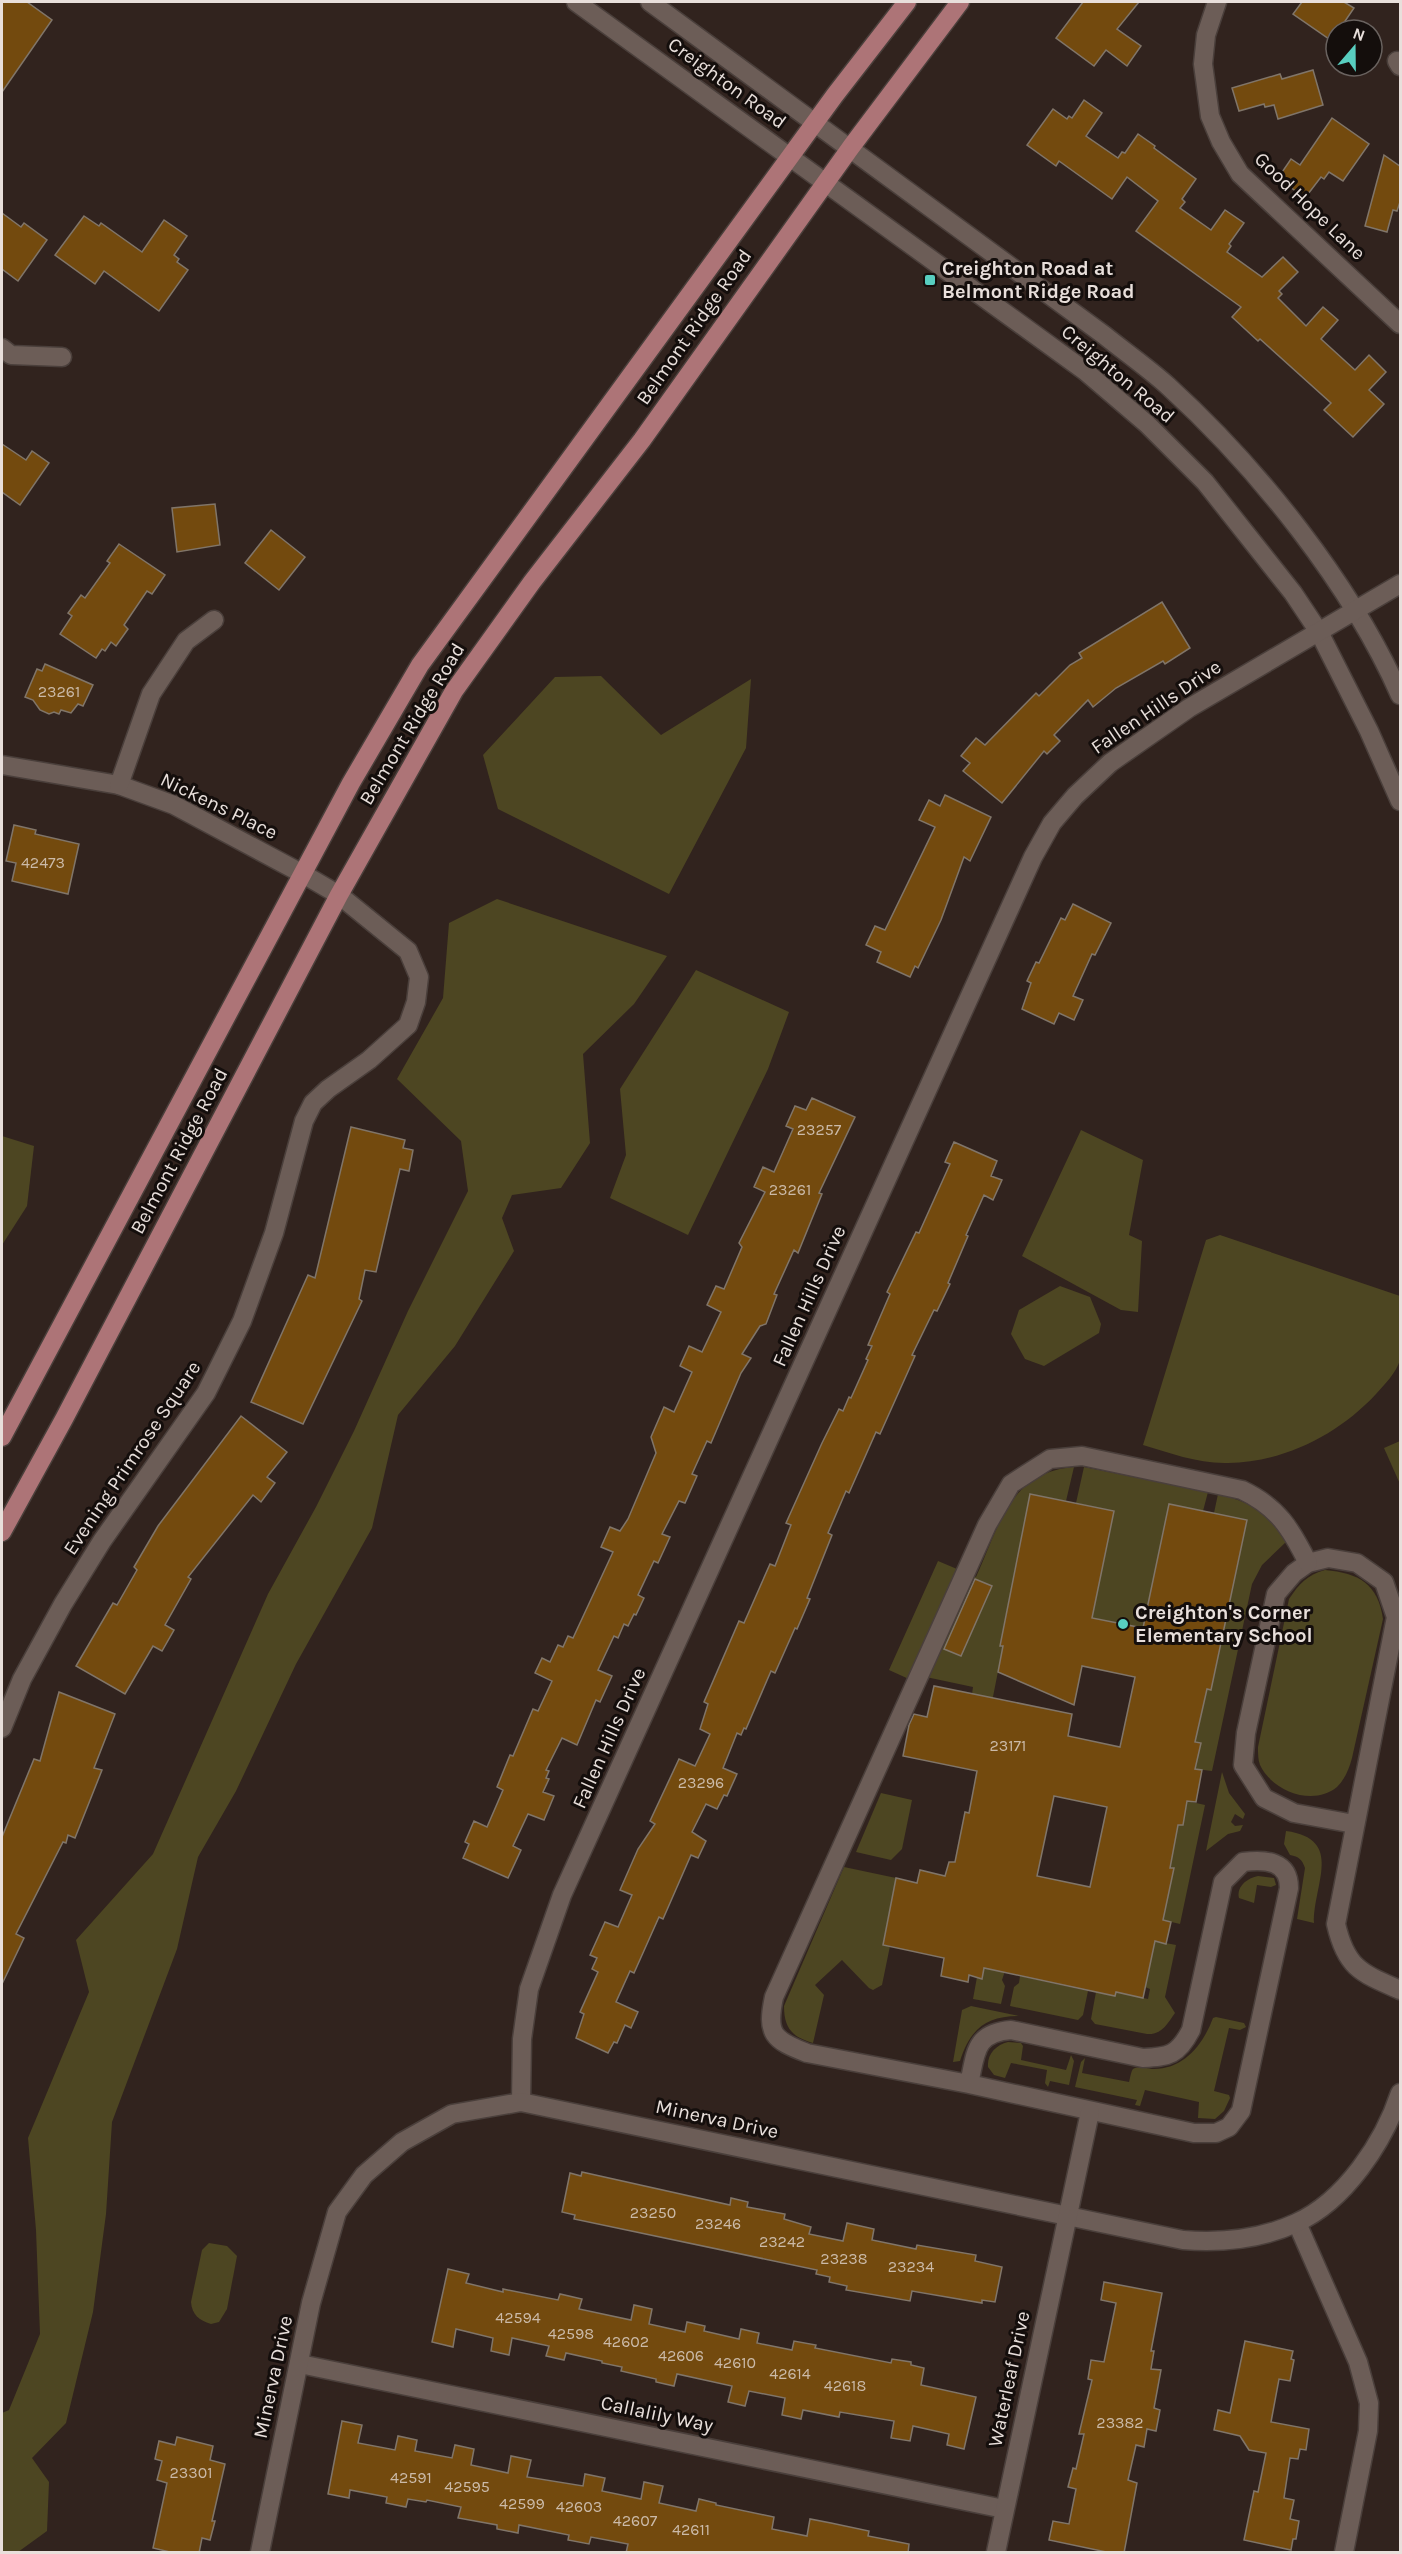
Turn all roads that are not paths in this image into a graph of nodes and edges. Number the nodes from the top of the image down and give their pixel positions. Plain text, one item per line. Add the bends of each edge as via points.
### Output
1 (576, 2) edge
2 (650, 2) edge
3 (907, 2) edge
4 (960, 2) edge
5 (1217, 2) edge
6 (816, 121) junction
7 (851, 147) junction
8 (790, 157) junction
9 (826, 184) junction
10 (1401, 324) edge
11 (2, 348) edge
12 (62, 357) dead end
13 (1401, 584) edge
14 (1355, 610) junction
15 (214, 620) dead end
16 (1319, 632) junction
17 (1401, 695) edge
18 (2, 765) edge
19 (119, 785) junction
20 (1401, 801) edge
21 (303, 874) junction
22 (339, 895) junction
23 (2, 1437) edge
24 (3, 1524) edge
25 (1308, 1563) junction
26 (2, 1728) edge
27 (1354, 1824) junction
28 (1401, 1990) edge
29 (969, 2084) junction
30 (1401, 2093) edge
31 (521, 2102) junction
32 (1090, 2112) junction
33 (1067, 2215) junction
34 (1298, 2223) junction
35 (300, 2364) junction
36 (1004, 2509) junction
37 (260, 2553) edge
38 (996, 2553) edge
39 (1344, 2553) edge

1 - 8 street, Creighton Road
2 - 6 street, Creighton Road
3 - 6 main road, Belmont Ridge Road
4 - 7 main road, Belmont Ridge Road
5 - 10 street, Good Hope Lane via 1206,35 1203,64 1210,116 1221,142 1240,174
6 - 7 street, Creighton Road
6 - 8 main road, Belmont Ridge Road
7 - 9 main road, Belmont Ridge Road
7 - 14 street, Creighton Road via 1167,386 1242,461
8 - 9 street, Creighton Road
8 - 21 main road, Belmont Ridge Road via 420,665
9 - 16 street, Creighton Road via 1085,371 1147,424 1241,525
9 - 22 main road, Belmont Ridge Road via 642,440 454,691
11 - 12 street via 11,355
13 - 14 street, Fallen Hills Drive
14 - 16 street, Fallen Hills Drive
14 - 17 street, Creighton Road
15 - 19 street via 186,641 151,694
16 - 20 street, Creighton Road
16 - 31 street, Fallen Hills Drive via 1189,708 1110,763 1052,823 1033,857 562,1895 529,1989 522,2039
18 - 19 street, Nickens Place
19 - 21 street, Nickens Place via 174,805
21 - 22 street, Nickens Place
21 - 23 main road, Belmont Ridge Road
22 - 24 main road, Belmont Ridge Road via 64,1419
22 - 26 street, Evening Primrose Square via 408,951 418,977 416,1002 408,1025 313,1104 304,1121 274,1233 246,1310 207,1393 102,1541 63,1604 22,1679
25 - 27 street via 1328,1558 1357,1563 1384,1582 1396,1617
25 - 27 street via 1276,1594 1246,1733 1243,1766 1263,1798 1294,1813
25 - 29 street via 1277,1512 1242,1490 1082,1456 1050,1459 1011,1484 987,1525 911,1690 774,1997 769,2020 775,2035 786,2045 807,2053
27 - 28 street via 1336,1924 1341,1946 1352,1964
29 - 32 street
29 - 32 street via 978,2048 985,2036 996,2031 1011,2030 1143,2058 1175,2053 1191,2030 1223,1882 1243,1862 1281,1866 1289,1877 1289,1888 1241,2111 1228,2127 1216,2133 1194,2133
30 - 34 street, Minerva Drive via 1392,2120 1357,2173 1332,2199
31 - 33 street, Minerva Drive
31 - 35 street, Minerva Drive via 452,2114 402,2142 364,2175 336,2211 311,2303
32 - 33 street, Waterleaf Drive
33 - 34 street, Minerva Drive via 1208,2242 1240,2239
33 - 36 street, Waterleaf Drive
34 - 39 street via 1358,2362 1370,2403
35 - 36 street, Callalily Way
35 - 37 street, Minerva Drive
36 - 38 street, Waterleaf Drive

